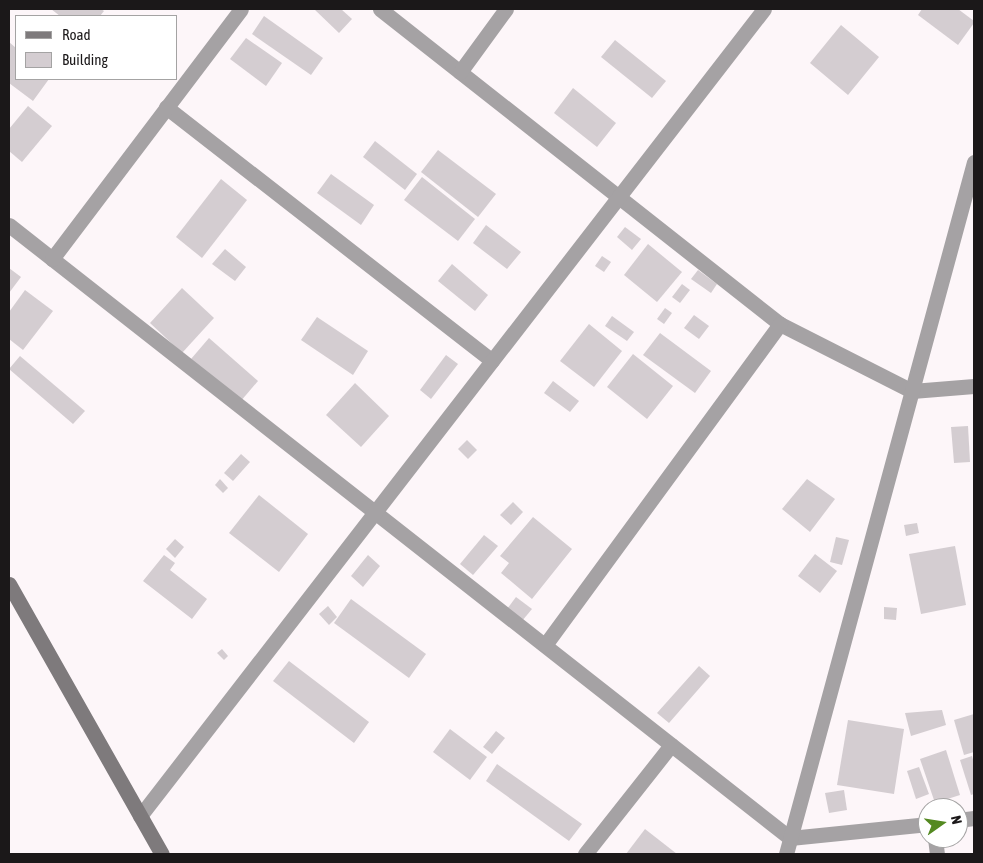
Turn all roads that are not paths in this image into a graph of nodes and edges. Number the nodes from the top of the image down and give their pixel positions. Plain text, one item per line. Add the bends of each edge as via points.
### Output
1 (241, 9) edge
2 (380, 9) edge
3 (506, 9) edge
4 (764, 9) edge
5 (460, 72) junction
6 (166, 108) junction
7 (974, 162) edge
8 (618, 197) junction
9 (9, 225) edge
10 (52, 259) junction
11 (780, 324) junction
12 (492, 361) junction
13 (974, 386) edge
14 (912, 391) junction
15 (375, 512) junction
16 (9, 584) edge
17 (545, 645) junction
18 (671, 744) junction
19 (140, 816) junction
20 (918, 825) edge
21 (790, 838) junction
22 (162, 854) edge
23 (585, 854) edge
24 (786, 854) edge

1 - 6 street
2 - 5 street
3 - 5 street
4 - 8 street
5 - 8 street
6 - 10 street
6 - 12 street
7 - 14 street
8 - 11 street
8 - 12 street
9 - 10 street
10 - 15 street
11 - 14 street
11 - 17 street
12 - 15 street
13 - 14 street
14 - 21 street
15 - 17 street
15 - 19 street
16 - 19 street
17 - 18 street
18 - 21 street
18 - 23 street
19 - 22 street
20 - 21 street
21 - 24 street

